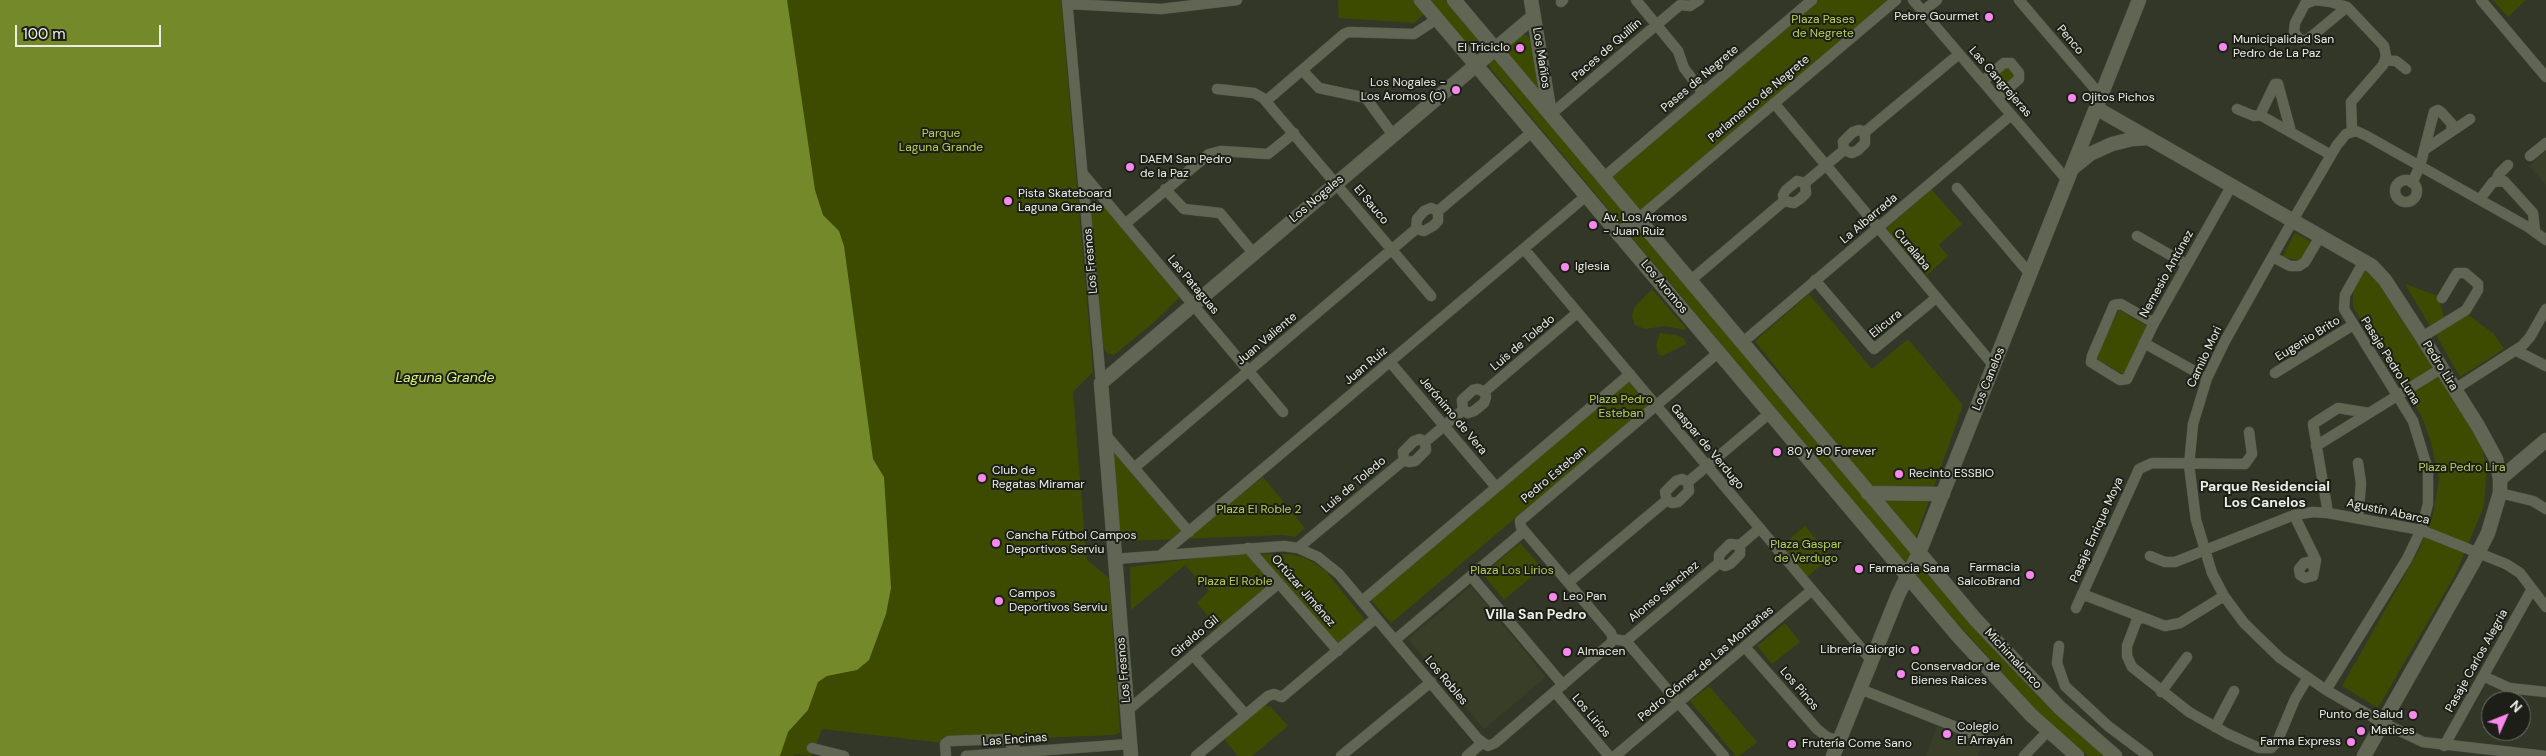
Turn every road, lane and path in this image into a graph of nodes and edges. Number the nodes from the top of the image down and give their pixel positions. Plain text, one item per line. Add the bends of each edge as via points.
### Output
1 (1237, 0) edge
2 (1421, 0) edge
3 (1454, 0) edge
4 (1531, 0) edge
5 (1636, 0) edge
6 (1699, 0) edge
7 (1812, 0) edge
8 (1896, 0) edge
9 (1913, 0) edge
10 (1937, 0) edge
11 (2019, 0) edge
12 (2481, 0) edge
13 (2137, 1) edge
14 (1068, 2) edge
15 (1679, 2) edge
16 (2347, 7) junction
17 (1923, 11) junction
18 (1534, 16) junction
19 (1436, 19) junction
20 (1657, 24) junction
21 (1495, 49) junction
22 (1959, 54) junction
23 (2385, 60) junction
24 (1476, 65) junction
25 (2406, 69) dead end
26 (1302, 70) junction
27 (2546, 77) edge
28 (1983, 81) junction
29 (1217, 89) dead end
30 (1703, 92) junction
31 (1997, 98) junction
32 (1266, 101) junction
33 (2098, 102) junction
34 (1774, 103) junction
35 (2237, 109) dead end
36 (1550, 115) junction
37 (2011, 115) junction
38 (2260, 115) junction
39 (2470, 120) dead end
40 (2352, 131) junction
41 (2451, 131) junction
42 (1532, 132) junction
43 (1865, 132) junction
44 (2291, 132) junction
45 (1294, 133) junction
46 (1393, 135) junction
47 (2150, 138) junction
48 (2546, 143) edge
49 (1844, 150) junction
50 (2424, 150) junction
51 (2331, 155) junction
52 (2530, 156) dead end
53 (2508, 165) dead end
54 (1826, 166) junction
55 (2420, 166) junction
56 (1084, 175) junction
57 (2070, 175) junction
58 (1604, 177) junction
59 (2496, 180) junction
60 (1805, 183) junction
61 (2412, 183) dead end
62 (1336, 184) junction
63 (2232, 185) junction
64 (1957, 188) dead end
65 (1166, 189) junction
66 (1586, 196) junction
67 (2480, 199) junction
68 (1784, 201) junction
69 (1438, 211) junction
70 (1639, 218) junction
71 (2294, 220) junction
72 (1125, 224) junction
73 (1877, 228) junction
74 (1416, 229) junction
75 (2535, 231) junction
76 (1619, 235) junction
77 (2137, 236) dead end
78 (2321, 236) junction
79 (2546, 240) edge
80 (1524, 249) junction
81 (1392, 250) junction
82 (1254, 254) junction
83 (2273, 257) junction
84 (2364, 261) junction
85 (2186, 264) junction
86 (2030, 274) junction
87 (1691, 280) junction
88 (1815, 280) junction
89 (1431, 296) dead end
90 (1936, 298) junction
91 (2442, 298) dead end
92 (1193, 305) junction
93 (2546, 308) edge
94 (1577, 312) junction
95 (2154, 323) junction
96 (2353, 325) junction
97 (2422, 337) junction
98 (1743, 342) junction
99 (2144, 343) junction
100 (2517, 350) junction
101 (1719, 352) junction
102 (1390, 362) junction
103 (1994, 366) junction
104 (2546, 366) edge
105 (2442, 368) junction
106 (1249, 371) junction
107 (2275, 373) dead end
108 (1630, 374) junction
109 (2207, 378) junction
110 (1775, 381) junction
111 (1101, 383) junction
112 (2454, 389) junction
113 (1484, 392) junction
114 (2399, 395) junction
115 (1758, 396) junction
116 (1656, 405) junction
117 (1463, 410) junction
118 (1283, 412) dead end
119 (1772, 412) junction
120 (2369, 413) junction
121 (1444, 426) junction
122 (2249, 432) dead end
123 (1105, 434) junction
124 (2546, 440) edge
125 (1425, 442) junction
126 (2316, 446) junction
127 (1404, 460) junction
128 (2358, 463) dead end
129 (2189, 465) junction
130 (1707, 466) junction
131 (1134, 468) junction
132 (1688, 482) junction
133 (2500, 486) junction
134 (1496, 487) junction
135 (1868, 493) junction
136 (1943, 494) junction
137 (1667, 500) junction
138 (2546, 509) edge
139 (2328, 513) junction
140 (2294, 515) junction
141 (2358, 518) junction
142 (1760, 528) junction
143 (1524, 530) junction
144 (2422, 530) junction
145 (1189, 532) junction
146 (1248, 548) junction
147 (1298, 548) junction
148 (2204, 551) junction
149 (2478, 553) junction
150 (1919, 554) junction
151 (1161, 555) junction
152 (2150, 556) dead end
153 (1115, 558) junction
154 (2314, 566) dead end
155 (1908, 575) junction
156 (1471, 576) junction
157 (1569, 582) junction
158 (1279, 583) junction
159 (2532, 589) junction
160 (1812, 590) junction
161 (2082, 594) junction
162 (2224, 596) junction
163 (1362, 601) junction
164 (2546, 607) edge
165 (2076, 608) dead end
166 (2138, 617) junction
167 (1376, 618) junction
168 (1613, 639) junction
169 (1395, 640) junction
170 (1626, 641) junction
171 (2059, 646) dead end
172 (1745, 647) junction
173 (1338, 651) junction
174 (1193, 655) junction
175 (2186, 656) dead end
176 (1872, 661) junction
177 (2483, 676) junction
178 (2307, 679) junction
179 (1431, 682) junction
180 (1563, 685) junction
181 (1860, 689) junction
182 (2326, 690) junction
183 (2234, 691) dead end
184 (1555, 692) junction
185 (2161, 692) junction
186 (2546, 692) edge
187 (1678, 703) junction
188 (1128, 710) junction
189 (1246, 714) junction
190 (2383, 723) junction
191 (2214, 727) junction
192 (2048, 731) junction
193 (1979, 736) dead end
194 (1839, 741) junction
195 (1482, 743) junction
196 (2444, 746) junction
197 (812, 748) dead end
198 (1065, 748) junction
199 (1131, 750) edge
200 (1018, 752) junction
201 (844, 756) edge
202 (946, 756) edge
203 (966, 756) edge
204 (1078, 756) edge
205 (1196, 756) edge
206 (1341, 756) edge
207 (1467, 756) edge
208 (1609, 756) edge
209 (1615, 756) edge
210 (1724, 756) edge
211 (1833, 756) edge
212 (2024, 756) edge
213 (2076, 756) edge
214 (2115, 756) edge
215 (2148, 756) edge
216 (2364, 756) edge
217 (2546, 756) edge

1 - 14 street via 1161,10
2 - 19 main road, Los Aromos
3 - 21 main road, Los Aromos
4 - 18 main road, Los Mañíos
5 - 20 street
6 - 15 street, Paces de Quillín via 1690,6
7 - 30 street, Pases de Negrete
8 - 34 street, Parlamento de Negrete
9 - 17 street, Las Cangrejeras
10 - 17 street
11 - 33 street, Penco
12 - 27 street
13 - 33 main road, Los Canelos
14 - 56 street, Los Fresnos
15 - 20 street, Paces de Quillín
16 - 16 street via 2310,38 2303,40 2295,35 2295,23 2307,2 2331,2
16 - 23 street via 2384,46
17 - 22 street, Las Cangrejeras
18 - 21 main road, Los Nogales
18 - 36 main road, Los Mañíos
19 - 24 main road, Los Aromos
19 - 26 street via 1414,34 1348,32
20 - 30 street
20 - 36 street, Paces de Quillín
21 - 24 main road, Los Nogales
21 - 36 main road, Los Aromos
22 - 28 street, Las Cangrejeras
22 - 43 street
23 - 25 street via 2396,61
23 - 40 street via 2353,98 2350,107
24 - 42 main road, Los Aromos
24 - 46 main road, Los Nogales
26 - 32 street
26 - 46 street via 1319,88 1366,98
28 - 31 street, Las Cangrejeras
28 - 31 street via 2006,62 2011,63 2019,78
29 - 32 street, El Sauco via 1254,93
30 - 58 street, Pases de Negrete
31 - 37 street, Las Cangrejeras
32 - 45 street, El Sauco
33 - 47 main road, Pedro Lira
33 - 57 main road, Los Canelos
34 - 54 street, Curalaba
34 - 70 street, Parlamento de Negrete
35 - 38 street
36 - 58 main road, Los Aromos
37 - 57 street, Las Cangrejeras
37 - 73 street, La Albarrada
38 - 44 street
38 - 44 street via 2275,84 2278,84
39 - 41 street
40 - 51 street, Camilo Mori via 2343,136
40 - 55 street via 2360,132
41 - 50 street
41 - 50 street via 2452,124 2438,110 2434,112
42 - 66 main road, Los Aromos
42 - 69 street, Juan Valiente
43 - 49 street via 1853,132 1843,142
43 - 49 street via 1865,142 1858,150 1852,153
44 - 51 street
45 - 62 street, El Sauco
45 - 65 street via 1268,154 1220,151 1209,154
46 - 62 main road, Los Nogales
47 - 57 main road via 2112,144 2090,154
47 - 63 main road, Pedro Lira
48 - 52 street
49 - 54 street
50 - 55 street
51 - 71 street, Camilo Mori
53 - 59 street
54 - 60 street
54 - 73 street, Curalaba
55 - 61 street
55 - 67 street
56 - 72 street, Las Pataguas
56 - 111 street, Los Fresnos
57 - 86 main road, Los Canelos
58 - 70 main road, Los Aromos
59 - 67 street
59 - 75 street via 2507,183 2530,210
60 - 68 street via 1797,181 1786,190
60 - 68 street via 1806,193 1800,199
62 - 81 street, El Sauco
62 - 82 main road, Los Nogales
63 - 71 main road, Pedro Lira
63 - 85 street, Nemesio Antúnez
64 - 86 street
65 - 72 street
65 - 82 street via 1184,208 1220,213
66 - 76 main road, Los Aromos
66 - 80 street, Juan Ruiz
67 - 75 street
68 - 87 street
69 - 74 street, Juan Valiente via 1438,221 1433,226 1424,231
69 - 74 street, Juan Valiente via 1428,209 1419,215
70 - 76 main road
70 - 87 main road, Los Aromos
71 - 78 main road, Pedro Lira
71 - 83 street, Camilo Mori
72 - 92 street, Las Pataguas
73 - 88 street, La Albarrada
73 - 90 street, Curalaba
74 - 81 street, Juan Valiente
75 - 79 street
76 - 101 main road, Los Aromos
77 - 85 street
78 - 83 street via 2306,262 2299,266 2290,266
78 - 84 main road, Pedro Lira
80 - 94 street, Gaspar de Verdugo
80 - 102 street, Juan Ruiz
81 - 89 street, El Sauco
81 - 106 street, Juan Valiente
82 - 92 main road, Los Nogales
83 - 109 street, Camilo Mori
84 - 96 street, Pasaje Pedro Luna via 2344,300 2344,309
84 - 97 main road, Pedro Lira via 2385,280
85 - 95 street, Nemesio Antúnez
86 - 103 main road, Los Canelos
87 - 98 main road, Los Aromos
88 - 90 street, Elicura via 1874,349
88 - 98 street, La Albarrada
90 - 103 street, Curalaba
91 - 97 street via 2457,273 2465,273 2478,284 2468,308
92 - 106 street, Las Pataguas
92 - 111 main road, Los Nogales
93 - 100 street via 2530,337
94 - 108 street, Gaspar de Verdugo
94 - 113 street, Luís de Toledo
95 - 99 street, Nemesio Antúnez
95 - 99 street, Nemesio Antúnez via 2121,304 2114,305 2091,362 2125,380
96 - 107 street, Eugenio Brito
96 - 114 street, Pasaje Pedro Luna
97 - 105 main road, Pedro Lira
98 - 110 main road, Los Aromos
99 - 109 street
100 - 104 street
100 - 112 street
101 - 115 main road, Los Aromos
101 - 116 street, Pedro Esteban
102 - 121 street, Jerónimo de Vera
102 - 145 street, Juan Ruiz
103 - 136 main road, Los Canelos
105 - 112 main road, Pedro Lira
105 - 114 street
106 - 118 street, Las Pataguas
106 - 131 street, Juan Valiente
108 - 116 street, Gaspar de Verdugo
108 - 134 street
109 - 129 street, Camilo Mori via 2193,424
110 - 115 main road
110 - 135 main road, Los Aromos
111 - 123 main road, Los Fresnos
112 - 133 main road, Pedro Lira via 2488,443 2498,466
113 - 117 street, Luis de Toledo via 1484,403 1471,412
113 - 117 street, Luis de Toledo via 1473,390 1462,400
114 - 120 street
114 - 144 street, Pasaje Pedro Luna via 2418,433 2428,470 2428,504
115 - 119 main road, Los Aromos
116 - 130 street, Gaspar de Verdugo
116 - 143 street, Pedro Esteban via 1523,517 1520,524
117 - 121 street, Luis de Toledo
119 - 130 street
119 - 155 main road, Los Aromos
120 - 126 street
120 - 126 street via 2338,408 2313,424
121 - 125 street, Luis de Toledo
121 - 134 street, Jerónimo de Vera
122 - 129 street, Pasaje Enrique Moya via 2252,454 2244,464
123 - 131 street
123 - 153 main road, Los Fresnos
124 - 133 main road
125 - 127 street, Luis de Toledo via 1414,441 1403,452
125 - 127 street, Luis de Toledo via 1426,450 1415,461
126 - 139 street
127 - 147 street, Luis de Toledo
128 - 141 street via 2361,483
129 - 148 street, Camilo Mori via 2193,505
129 - 161 street, Pasaje Enrique Moya via 2152,463 2136,472
130 - 132 street
130 - 142 street, Gaspar de Verdugo
131 - 145 street
132 - 137 street via 1676,481 1665,492
132 - 137 street via 1689,492 1678,502
133 - 138 street
133 - 149 main road via 2493,517
134 - 163 street
135 - 136 main road
135 - 150 main road, Los Aromos
136 - 150 main road, Los Canelos
137 - 157 street
139 - 140 street, Agustín Abarca
139 - 141 street, Agustín Abarca
140 - 148 street, Agustín Abarca
140 - 154 street via 2316,558
141 - 144 street, Agustín Abarca
142 - 160 street, Gaspar de Verdugo
142 - 170 street, Alonso Sánchez via 1740,545 1730,544 1719,555 1719,563
143 - 156 street, Pedro Esteban
143 - 157 street
144 - 149 street, Agustín Abarca
144 - 182 street, Pasaje Pedro Luna via 2401,570
145 - 151 street, Juan Ruiz
146 - 147 street, Los Robles
146 - 151 street, Los Robles
146 - 158 street, Ortúzar Jiménez
147 - 163 street, Los Robles via 1326,562
148 - 152 street, Agustín Abarca via 2175,562
148 - 162 street, Camilo Mori
149 - 159 street, Agustín Abarca via 2511,566
149 - 190 main road
150 - 155 main road, Los Canelos
150 - 214 main road, Michimalonco via 2032,681
151 - 153 street, Los Robles
153 - 188 main road, Los Fresnos
155 - 176 main road, Los Canelos
155 - 192 main road, Michimalonco via 1985,666
156 - 169 street, Pedro Esteban
156 - 180 street, Los Lirios
157 - 168 street via 1611,632
158 - 173 street, Ortúzar Jiménez
158 - 174 street, Giraldo Gil
159 - 164 street, Agustín Abarca
159 - 177 street, Pasaje Carlos Alegria
160 - 172 street, Pedro Gómez de Las Montañas
160 - 176 street, Gaspar de Verdugo
161 - 165 street, Pasaje Enrique Moya
161 - 166 street, Pasaje Enrique Moya
162 - 166 street, Pasaje Enrique Moya via 2170,626
162 - 178 street, Camilo Mori via 2267,647
163 - 167 street, Los Robles
166 - 185 street via 2128,641 2127,656 2132,667
167 - 169 street, Los Robles
167 - 173 street
168 - 170 street
168 - 180 street
169 - 179 street, Los Robles
170 - 187 street
171 - 215 street via 2058,668 2065,686 2108,726
172 - 187 street, Pedro Gómez de Las Montañas
172 - 194 street, Los Pinos via 1816,729
173 - 189 street via 1282,696 1268,696
174 - 188 street, Giraldo Gil
174 - 189 street
175 - 185 street
176 - 181 main road, Los Canelos
177 - 186 street via 2509,688
177 - 196 street, Pasaje Carlos Alegria
178 - 182 street, Camilo Mori
178 - 191 street via 2277,742 2271,748 2259,748
179 - 195 street, Los Robles
179 - 206 street
180 - 184 street
181 - 193 street
181 - 194 main road, Los Canelos
182 - 190 street, Camilo Mori
183 - 191 street
184 - 195 street via 1495,743 1488,746
184 - 208 street, Los Lirios
185 - 191 street
187 - 209 street, Pedro Gómez de Las Montañas
187 - 210 street
188 - 199 main road, Los Fresnos
189 - 205 street
190 - 196 street, Camilo Mori via 2423,742
190 - 216 main road
192 - 212 street
192 - 213 main road, Michimalonco
194 - 211 main road, Los Canelos
195 - 207 street
196 - 217 street, Camilo Mori
197 - 201 street
198 - 199 street, Las Encinas
198 - 200 street, Las Encinas
198 - 204 street, Las Encinas
200 - 202 street via 1006,739 949,741 945,744
200 - 203 street, Las Encinas

